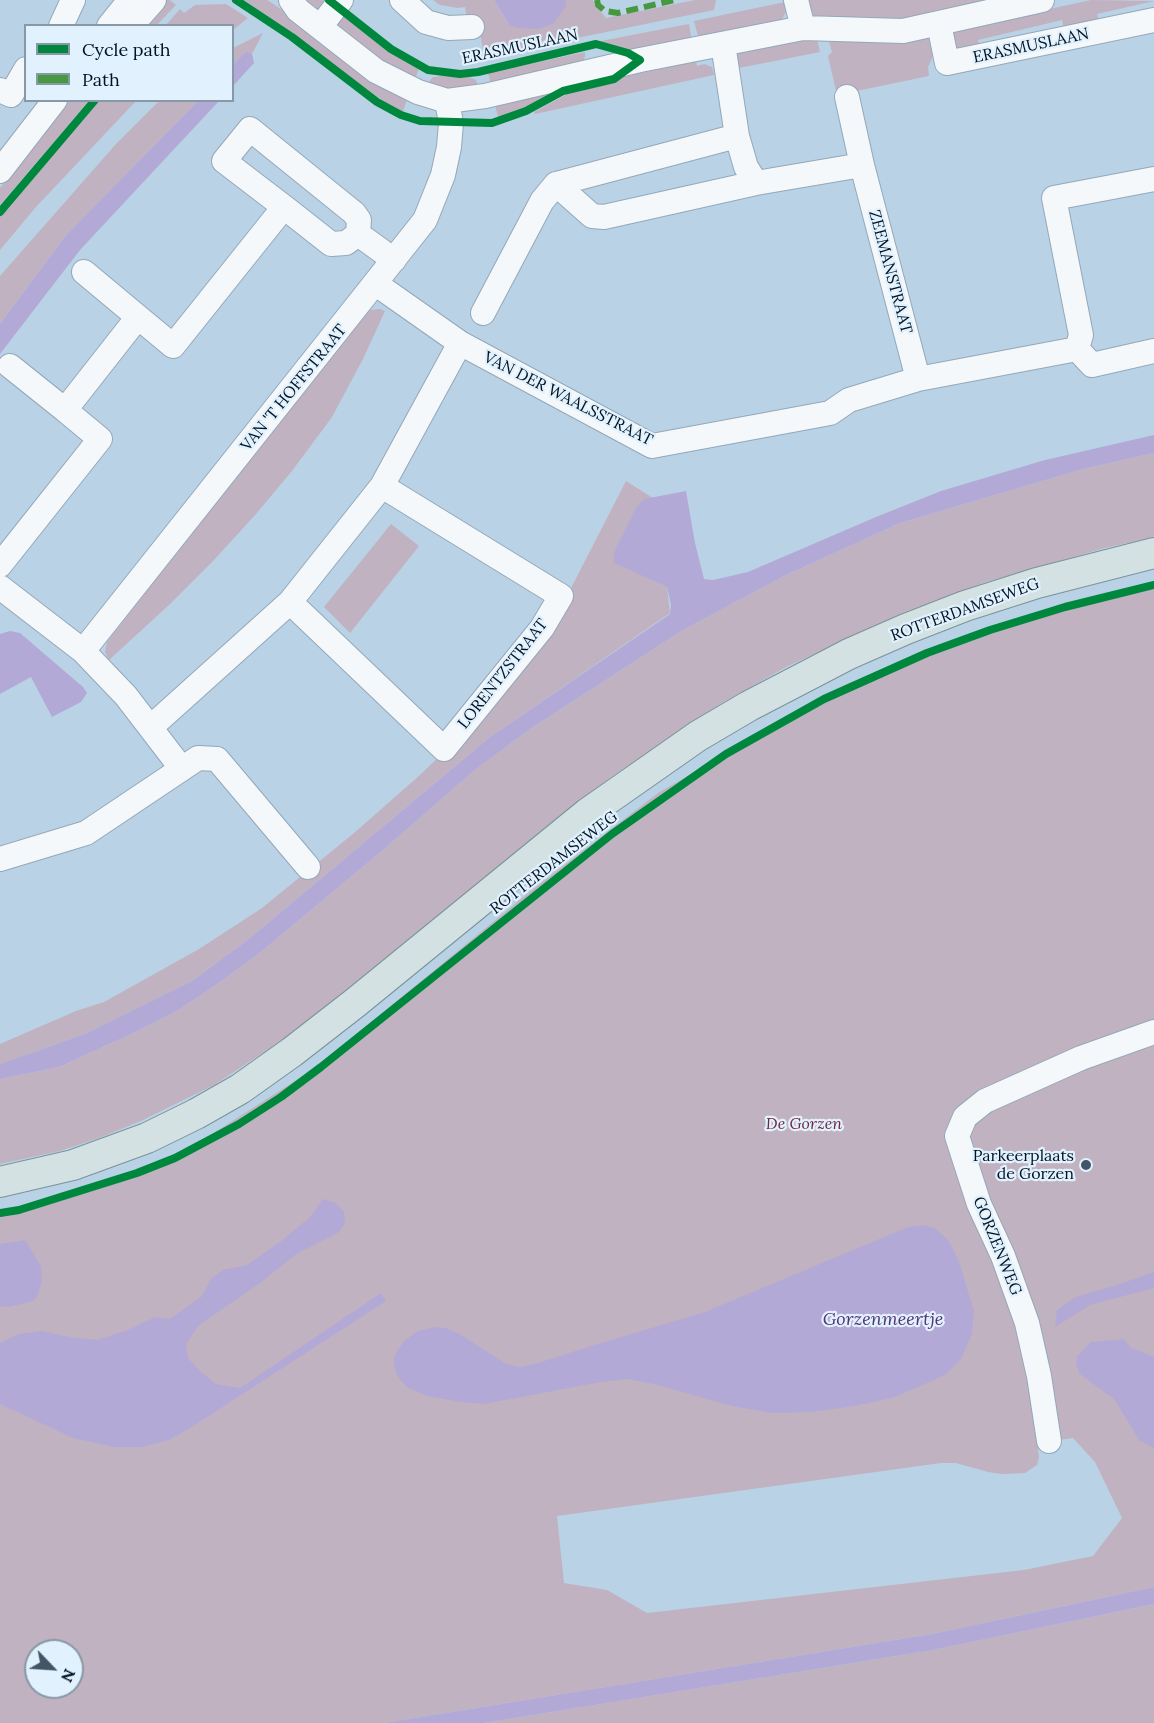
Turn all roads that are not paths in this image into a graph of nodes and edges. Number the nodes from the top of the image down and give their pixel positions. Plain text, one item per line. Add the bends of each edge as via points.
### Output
1 (74, 0) edge
2 (130, 0) edge
3 (154, 0) edge
4 (273, 0) edge
5 (341, 0) edge
6 (402, 0) edge
7 (796, 0) edge
8 (1042, 0) edge
9 (294, 5) edge
10 (1154, 20) edge
11 (62, 24) edge
12 (111, 24) edge
13 (133, 24) edge
14 (939, 24) junction
15 (320, 27) junction
16 (472, 27) dead end
17 (802, 28) junction
18 (723, 44) junction
19 (24, 72) edge
20 (0, 90) edge
21 (847, 97) dead end
22 (447, 101) junction
23 (54, 102) edge
24 (737, 136) junction
25 (862, 165) junction
26 (0, 171) edge
27 (1154, 179) edge
28 (756, 183) junction
29 (556, 184) junction
30 (284, 207) junction
31 (358, 234) junction
32 (394, 260) junction
33 (84, 272) dead end
34 (376, 284) junction
35 (483, 313) dead end
36 (138, 317) junction
37 (460, 343) junction
38 (1077, 349) junction
39 (1154, 351) edge
40 (10, 366) dead end
41 (918, 379) junction
42 (65, 410) junction
43 (382, 486) junction
44 (1154, 553) edge
45 (0, 565) edge
46 (0, 587) edge
47 (290, 602) junction
48 (83, 651) junction
49 (151, 727) junction
50 (183, 769) junction
51 (0, 859) edge
52 (308, 867) dead end
53 (1154, 1032) edge
54 (0, 1182) edge
55 (1048, 1441) dead end

1 - 11 street
2 - 12 street
3 - 13 street
4 - 9 street
5 - 15 street
6 - 16 street via 426,22 448,28
7 - 17 street
8 - 14 street
9 - 15 street
10 - 14 street, ERASMUSLAAN via 947,63
14 - 17 street via 903,31
15 - 22 street via 376,71
17 - 18 street
18 - 22 street
18 - 24 street
19 - 20 street via 11,95
21 - 25 street, ZEEMANSTRAAT
22 - 32 street, VAN 'T HOFFSTRAAT via 451,123 443,175 425,220
23 - 26 street
24 - 28 street via 746,167
24 - 29 street
25 - 28 street
25 - 41 street, ZEEMANSTRAAT
27 - 38 street via 1054,198 1081,334
28 - 29 street via 604,217 592,216
29 - 35 street via 542,201
30 - 31 street via 332,244 346,243
30 - 31 street via 224,161 250,129 354,213 359,220
30 - 36 street via 173,346
31 - 32 street
32 - 34 street, VAN 'T HOFFSTRAAT
33 - 36 street
34 - 37 street, VAN DER WAALSSTRAAT
34 - 48 street, VAN 'T HOFFSTRAAT
36 - 42 street
37 - 41 street, VAN DER WAALSSTRAAT via 652,446 831,413 849,400
37 - 43 street
38 - 39 street via 1092,365
38 - 41 street, VAN DER WAALSSTRAAT
40 - 42 street
42 - 45 street via 100,439
43 - 47 street
43 - 47 street, LORENTZSTRAAT via 561,596 542,627 444,749
44 - 54 main road, ROTTERDAMSEWEG via 965,606 849,654 748,706 588,813 355,1003 240,1089 147,1138 73,1165
46 - 48 street
47 - 49 street
48 - 49 street
49 - 50 street
50 - 51 street via 86,833
50 - 52 street via 198,758 217,759
53 - 55 street, GORZENWEG via 1081,1058 985,1101 965,1117 957,1136 979,1204 1027,1323

